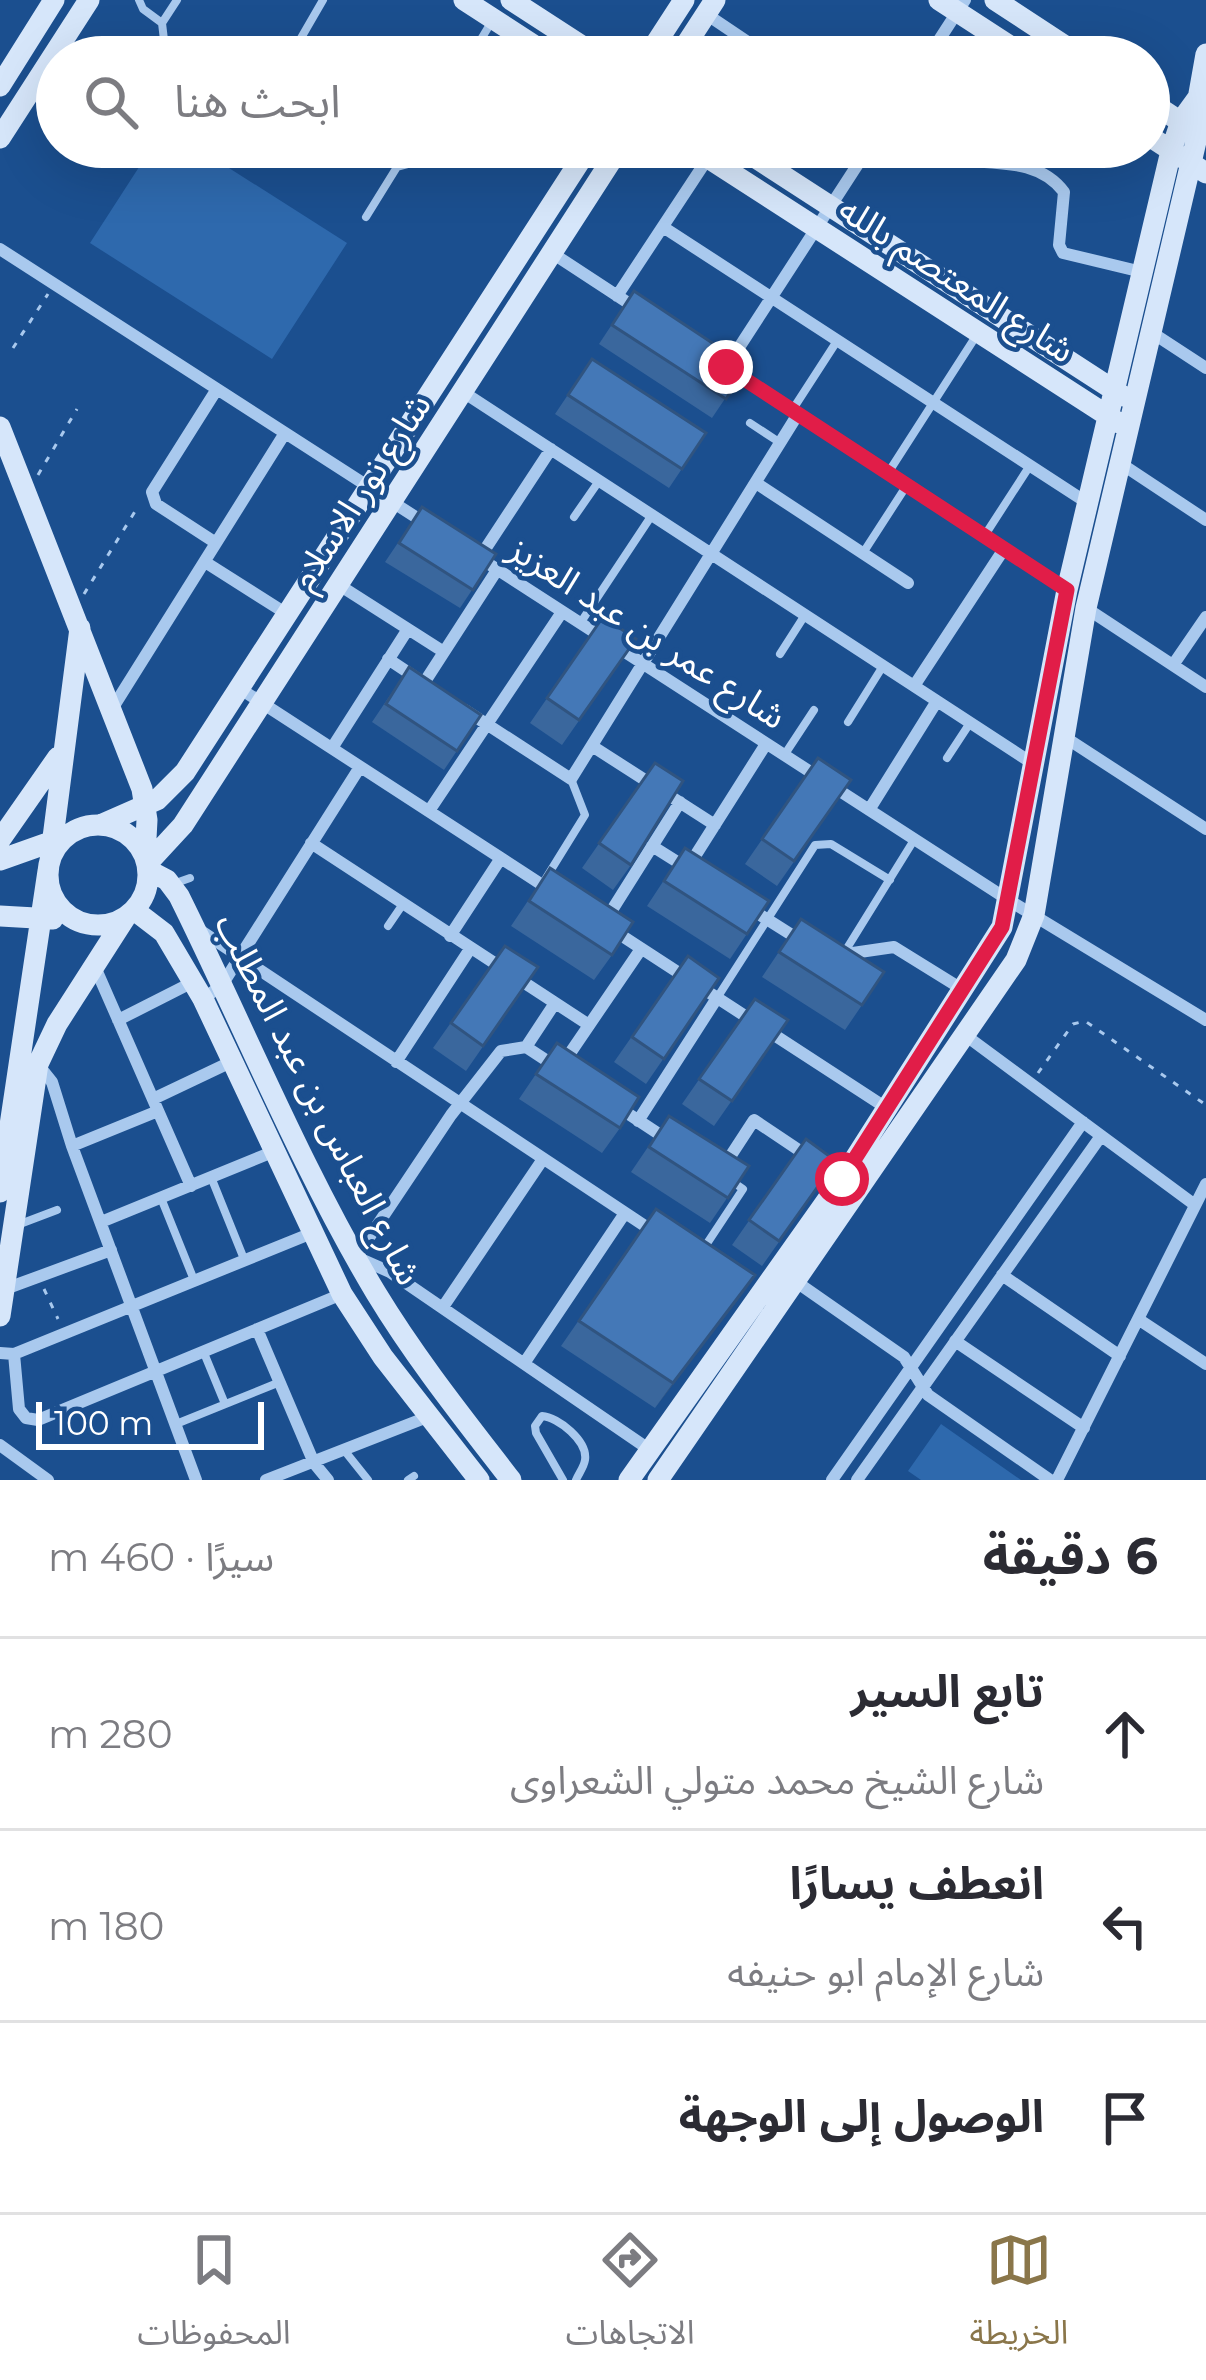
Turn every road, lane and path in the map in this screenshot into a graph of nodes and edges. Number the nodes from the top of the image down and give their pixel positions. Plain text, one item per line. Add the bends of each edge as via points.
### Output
1 (54, 0) edge
2 (89, 0) edge
3 (139, 0) edge
4 (177, 0) edge
5 (323, 0) edge
6 (464, 0) edge
7 (512, 0) edge
8 (685, 0) edge
9 (994, 0) edge
10 (954, 4) edge
11 (710, 7) edge
12 (493, 19) junction
13 (162, 23) junction
14 (66, 36) edge
15 (164, 36) edge
16 (302, 36) edge
17 (482, 36) edge
18 (519, 36) edge
19 (567, 36) edge
20 (661, 36) edge
21 (691, 36) edge
22 (745, 36) edge
23 (938, 36) edge
24 (998, 36) edge
25 (1050, 36) edge
26 (1206, 54) edge
27 (1, 81) edge
28 (36, 82) edge
29 (1195, 130) edge
30 (0, 138) edge
31 (1171, 151) junction
32 (1170, 155) edge
33 (396, 168) edge
34 (575, 168) edge
35 (607, 168) edge
36 (692, 168) edge
37 (725, 168) edge
38 (781, 168) edge
39 (855, 168) edge
40 (1024, 168) edge
41 (1167, 168) edge
42 (1198, 168) edge
43 (830, 206) junction
44 (366, 217) dead end
45 (663, 227) junction
46 (817, 228) junction
47 (0, 249) edge
48 (552, 254) junction
49 (1142, 272) junction
50 (54, 284) junction
51 (617, 296) junction
52 (772, 297) junction
53 (654, 320) edge
54 (979, 332) junction
55 (1151, 332) junction
56 (838, 340) junction
57 (13, 348) dead end
58 (708, 355) edge
59 (726, 367) junction
60 (1206, 368) edge
61 (440, 377) junction
62 (218, 389) junction
63 (1114, 390) junction
64 (463, 392) junction
65 (934, 403) junction
66 (1134, 403) junction
67 (77, 410) dead end
68 (796, 413) junction
69 (1108, 416) junction
70 (750, 423) dead end
71 (0, 427) edge
72 (1127, 429) junction
73 (285, 433) junction
74 (781, 443) junction
75 (550, 449) junction
76 (1119, 463) junction
77 (1030, 465) junction
78 (889, 473) junction
79 (598, 481) junction
80 (756, 483) junction
81 (907, 485) junction
82 (369, 487) junction
83 (27, 494) junction
84 (152, 496) junction
85 (392, 502) junction
86 (1086, 502) junction
87 (652, 515) junction
88 (574, 517) dead end
89 (1206, 520) edge
90 (444, 536) edge
91 (985, 536) junction
92 (216, 543) junction
93 (462, 547) edge
94 (1004, 549) junction
95 (711, 554) junction
96 (863, 554) junction
97 (479, 558) junction
98 (205, 562) junction
99 (497, 570) junction
100 (908, 583) dead end
101 (339, 585) junction
102 (1067, 590) junction
103 (1086, 608) junction
104 (562, 612) junction
105 (287, 614) junction
106 (805, 615) junction
107 (1206, 616) edge
108 (77, 619) junction
109 (580, 623) junction
110 (408, 629) junction
111 (444, 652) junction
112 (780, 654) dead end
113 (388, 659) junction
114 (643, 664) junction
115 (1173, 665) junction
116 (883, 666) junction
117 (424, 682) junction
118 (914, 686) junction
119 (1206, 687) edge
120 (239, 688) junction
121 (440, 693) edge
122 (937, 701) junction
123 (262, 703) junction
124 (456, 704) edge
125 (112, 709) junction
126 (814, 710) dead end
127 (848, 722) dead end
128 (970, 723) junction
129 (487, 724) junction
130 (1062, 736) junction
131 (766, 744) junction
132 (592, 746) junction
133 (332, 748) junction
134 (62, 751) junction
135 (784, 755) junction
136 (947, 758) dead end
137 (1032, 763) junction
138 (360, 767) junction
139 (571, 779) junction
140 (680, 802) junction
141 (146, 805) junction
142 (869, 810) junction
143 (429, 811) junction
144 (100, 825) junction
145 (715, 825) junction
146 (1206, 830) edge
147 (0, 839) edge
148 (914, 840) junction
149 (311, 843) junction
150 (652, 846) junction
151 (54, 853) junction
152 (501, 858) junction
153 (0, 860) edge
154 (147, 864) junction
155 (687, 868) junction
156 (890, 880) junction
157 (707, 881) edge
158 (542, 885) junction
159 (727, 894) edge
160 (557, 895) edge
161 (1010, 901) junction
162 (403, 904) junction
163 (129, 914) junction
164 (588, 914) edge
165 (0, 916) edge
166 (1034, 916) junction
167 (41, 918) junction
168 (767, 919) junction
169 (604, 924) junction
170 (91, 925) junction
171 (388, 926) dead end
172 (195, 927) junction
173 (450, 936) junction
174 (470, 949) junction
175 (641, 949) junction
176 (844, 955) junction
177 (238, 958) junction
178 (94, 965) junction
179 (222, 985) junction
180 (198, 990) junction
181 (965, 991) junction
182 (717, 998) junction
183 (555, 1003) junction
184 (118, 1020) junction
185 (1206, 1020) edge
186 (589, 1025) junction
187 (965, 1035) junction
188 (526, 1047) junction
189 (30, 1057) junction
190 (234, 1061) junction
191 (396, 1062) junction
192 (559, 1069) junction
193 (579, 1082) edge
194 (1031, 1084) junction
195 (599, 1095) edge
196 (155, 1105) junction
197 (462, 1105) junction
198 (1206, 1105) edge
199 (897, 1115) junction
200 (638, 1121) junction
201 (1083, 1122) junction
202 (1101, 1136) junction
203 (72, 1146) junction
204 (275, 1151) junction
205 (687, 1152) edge
206 (543, 1159) junction
207 (703, 1162) edge
208 (719, 1173) junction
209 (211, 1177) junction
210 (842, 1179) junction
211 (1206, 1184) edge
212 (191, 1186) junction
213 (0, 1192) edge
214 (161, 1198) junction
215 (1196, 1205) junction
216 (57, 1210) dead end
217 (625, 1213) junction
218 (100, 1222) junction
219 (13, 1226) junction
220 (312, 1233) junction
221 (661, 1236) edge
222 (111, 1250) junction
223 (356, 1257) junction
224 (696, 1259) edge
225 (244, 1260) junction
226 (1003, 1274) junction
227 (39, 1277) junction
228 (194, 1280) junction
229 (795, 1281) junction
230 (4, 1290) junction
231 (342, 1294) junction
232 (132, 1306) junction
233 (443, 1307) junction
234 (0, 1316) edge
235 (1138, 1319) junction
236 (257, 1329) junction
237 (64, 1334) junction
238 (955, 1341) junction
239 (203, 1351) junction
240 (7, 1353) edge
241 (1120, 1356) junction
242 (525, 1362) junction
243 (1206, 1364) edge
244 (911, 1367) junction
245 (156, 1371) junction
246 (280, 1382) junction
247 (922, 1387) junction
248 (225, 1404) junction
249 (430, 1416) junction
250 (176, 1424) junction
251 (1084, 1428) junction
252 (0, 1445) edge
253 (344, 1450) junction
254 (650, 1450) junction
255 (314, 1463) junction
256 (48, 1480) edge
257 (196, 1480) edge
258 (266, 1480) edge
259 (328, 1480) edge
260 (368, 1480) edge
261 (479, 1480) edge
262 (511, 1480) edge
263 (562, 1480) edge
264 (576, 1480) edge
265 (628, 1480) edge
266 (658, 1480) edge
267 (832, 1480) edge
268 (856, 1480) edge
269 (1054, 1480) edge

1 - 27 street
2 - 14 street
3 - 13 lane
4 - 13 lane
5 - 16 lane
6 - 12 street
7 - 19 street
8 - 20 street
9 - 25 street
10 - 23 street
10 - 24 street
11 - 21 street
11 - 22 street
12 - 17 lane
12 - 18 street
13 - 15 lane
26 - 29 street
28 - 30 street
29 - 31 street
29 - 42 street
31 - 32 street
31 - 42 street
33 - 44 lane
34 - 61 street, شارع نور الاسلام
35 - 48 street, شارع نور الاسلام
36 - 45 street
37 - 46 street, شارع المعتصم بالله
38 - 43 street, شارع المعتصم بالله
39 - 43 street
40 - 49 street via 1064,192 1063,254
41 - 49 street
42 - 55 street via 1166,304
43 - 46 street
43 - 63 street, شارع المعتصم بالله
45 - 51 street
45 - 52 street
46 - 52 street
46 - 54 street, شارع المعتصم بالله
47 - 50 street
48 - 51 street
48 - 64 street, شارع نور الاسلام
49 - 63 street
50 - 57 path
50 - 62 street
51 - 53 street
52 - 56 street
52 - 59 street
54 - 65 lane
54 - 69 street, شارع المعتصم بالله
55 - 60 street
55 - 66 street
56 - 65 street
56 - 68 lane
58 - 59 street
59 - 68 street
61 - 64 street
61 - 82 street, شارع نور الاسلام
62 - 73 street
62 - 84 street
63 - 66 street, شارع المعتصم بالله
63 - 69 street
64 - 75 street
64 - 85 street, شارع نور الاسلام
65 - 77 street
65 - 78 lane
66 - 72 street
67 - 83 path
68 - 74 street
68 - 78 street
69 - 72 street, شارع المعتصم بالله
69 - 86 street
70 - 74 lane
71 - 83 street
72 - 76 street
73 - 82 street
73 - 92 street
74 - 80 street
75 - 79 street
75 - 97 street
76 - 89 street
76 - 103 street
77 - 86 street
77 - 91 lane
78 - 81 street
79 - 87 street
79 - 88 lane
80 - 95 street
80 - 96 street
81 - 91 street
81 - 96 lane
82 - 85 street
82 - 105 street, شارع نور الاسلام
83 - 108 street
84 - 92 street
84 - 108 path via 138,507
85 - 90 street
85 - 101 street, شارع نور الاسلام
86 - 102 street
87 - 95 street
87 - 109 lane
91 - 94 street
92 - 98 street
93 - 97 street, شارع عمر بن عبد العزيز
94 - 102 street
94 - 118 street
95 - 106 street
95 - 114 street
96 - 100 street
97 - 99 street, شارع عمر بن عبد العزيز
98 - 105 street
98 - 125 street
99 - 104 street, شارع عمر بن عبد العزيز
99 - 111 street
101 - 110 street
101 - 123 street, شارع نور الاسلام
102 - 137 street
103 - 115 street
103 - 130 street
104 - 109 street, شارع عمر بن عبد العزيز
104 - 129 street
105 - 120 street, شارع نور الاسلام
106 - 112 lane
106 - 116 street
107 - 115 street
108 - 125 street
108 - 134 street
109 - 114 street, شارع عمر بن عبد العزيز
110 - 111 street
110 - 113 street
111 - 117 street
113 - 117 street
113 - 133 street
114 - 131 street, شارع عمر بن عبد العزيز
114 - 132 street
115 - 119 street
116 - 118 street
116 - 127 lane
117 - 121 street
118 - 122 street
120 - 123 street
120 - 141 street, شارع نور الاسلام via 184,772
122 - 128 street
122 - 142 street
123 - 133 street
123 - 154 street, شارع نور الاسلام via 177,834
124 - 129 street
125 - 141 street
126 - 135 lane
128 - 136 lane
128 - 137 street
129 - 139 street
129 - 143 street
130 - 146 street
130 - 166 street
131 - 135 street, شارع عمر بن عبد العزيز
131 - 145 street
132 - 139 street
132 - 140 street
133 - 138 street
134 - 147 street
134 - 151 street
135 - 142 street, شارع عمر بن عبد العزيز
137 - 161 street
138 - 143 street
138 - 149 street
139 - 158 lane via 585,815
140 - 145 street
140 - 150 street
141 - 144 street, شارع نور الاسلام
141 - 154 street
142 - 148 street, شارع عمر بن عبد العزيز
143 - 152 street
144 - 151 street
144 - 154 street via 132,838
145 - 155 street
148 - 156 lane
148 - 161 street, شارع عمر بن عبد العزيز
149 - 162 street
149 - 177 street
150 - 155 street
150 - 169 street
151 - 153 street
151 - 167 street
151 - 170 street via 50,890 73,919
152 - 158 street
152 - 173 street
154 - 163 street via 146,892
154 - 172 street, شارع العباس بن عبد المطلب via 181,881
155 - 157 street
156 - 168 lane via 821,842
156 - 176 lane
158 - 160 street
159 - 168 street
161 - 166 street, شارع عمر بن عبد العزيز
161 - 181 street
162 - 171 lane
162 - 173 street
163 - 170 street
163 - 178 street
163 - 180 street, شارع العباس بن عبد المطلب via 160,927
164 - 169 street
165 - 167 street
166 - 185 street, شارع عمر بن عبد العزيز
166 - 187 street via 1016,960
167 - 170 street
167 - 189 street
168 - 176 street via 817,950
168 - 182 lane
169 - 175 street
172 - 177 street
172 - 179 street, شارع العباس بن عبد المطلب
173 - 174 street
174 - 183 street
174 - 191 street
175 - 182 street
175 - 186 street
176 - 181 street via 894,947
177 - 179 street
177 - 191 street
178 - 184 street
178 - 189 street
179 - 180 street
179 - 223 street, شارع العباس بن عبد المطلب
180 - 184 street
180 - 190 street, شارع العباس بن عبد المطلب
181 - 199 street
182 - 199 street
182 - 200 street
183 - 186 street
183 - 188 street
184 - 196 street
186 - 192 street
187 - 194 street
187 - 199 street
188 - 192 street
188 - 197 street via 501,1052
189 - 203 street via 52,1082
189 - 213 street
189 - 219 street
190 - 196 street
190 - 204 street, شارع العباس بن عبد المطلب
191 - 197 street
192 - 193 street
194 - 198 path via 1082,1021
194 - 201 street
195 - 200 street
196 - 203 street
196 - 212 street
197 - 206 street
197 - 223 street
199 - 210 street
199 - 229 street
200 - 205 street
201 - 202 street
201 - 244 street
202 - 215 street
202 - 226 street
203 - 218 street
204 - 209 street
204 - 220 street, شارع العباس بن عبد المطلب
206 - 217 street
206 - 233 street
207 - 208 street
208 - 210 street via 754,1120
208 - 224 lane via 743,1189
209 - 212 street
209 - 225 lane
210 - 254 street via 751,1295
211 - 215 street
212 - 214 street
214 - 218 street
214 - 228 lane
215 - 235 street
216 - 219 lane
217 - 221 street
217 - 242 street
218 - 222 street
219 - 230 street
220 - 225 street
220 - 231 street, شارع العباس بن عبد المطلب
222 - 227 street
222 - 232 street
223 - 233 street
223 - 262 street, شارع العباس بن عبد المطلب
225 - 228 street
226 - 238 street
226 - 241 street
227 - 230 street
227 - 237 path
228 - 232 street
229 - 244 street
229 - 266 street
230 - 234 street
231 - 236 street
231 - 249 street, شارع العباس بن عبد المطلب
232 - 237 street
232 - 245 street
233 - 242 street
235 - 241 street
235 - 243 street
236 - 239 street
236 - 246 street
237 - 240 street
238 - 247 street
238 - 251 street
239 - 245 street
239 - 248 lane
240 - 245 street via 19,1409 32,1420
241 - 251 street
242 - 254 street
244 - 247 street
244 - 267 street
245 - 250 street
246 - 248 lane
246 - 255 street
247 - 268 street
247 - 269 street
248 - 250 lane
249 - 253 street
249 - 261 street, شارع العباس بن عبد المطلب
250 - 257 street
251 - 269 street
252 - 256 street
253 - 255 street
253 - 260 lane
254 - 265 street
255 - 258 street
255 - 259 street
263 - 264 lane via 536,1432 542,1416 555,1418 583,1446

